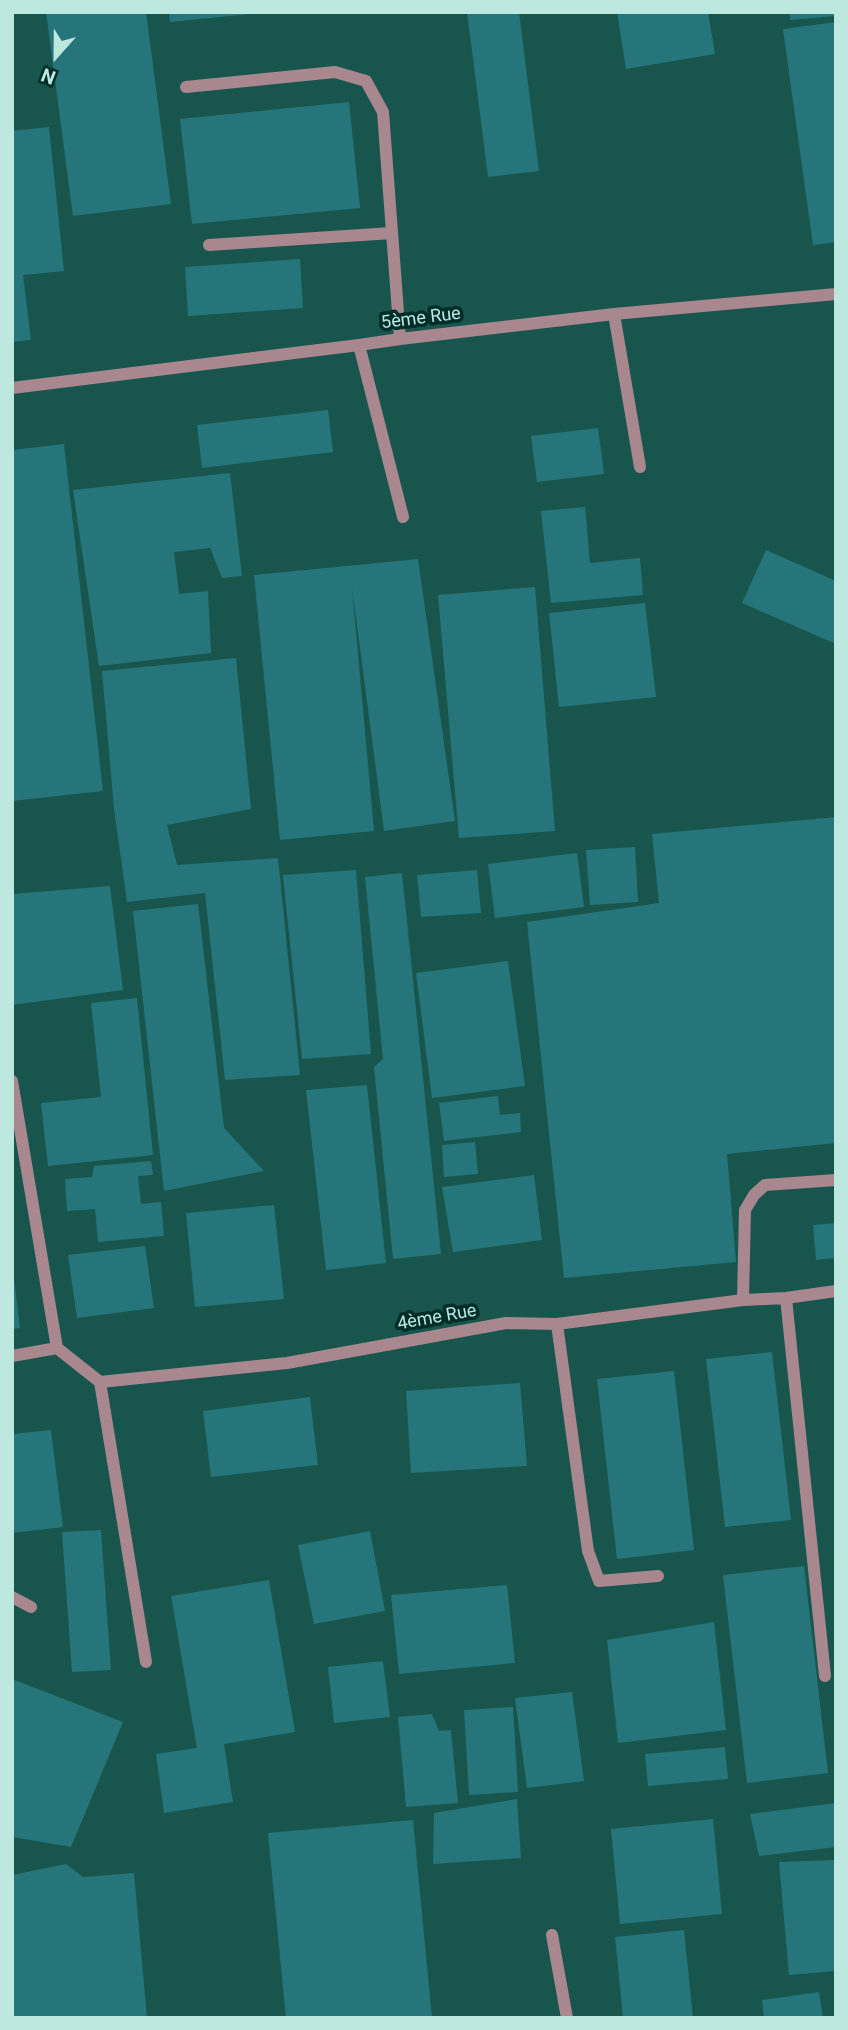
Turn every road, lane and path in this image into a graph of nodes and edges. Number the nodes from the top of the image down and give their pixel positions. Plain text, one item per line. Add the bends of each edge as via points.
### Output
1 (186, 87) dead end
2 (392, 233) junction
3 (209, 245) dead end
4 (836, 294) edge
5 (614, 314) junction
6 (400, 339) junction
7 (359, 345) junction
8 (12, 388) edge
9 (640, 467) dead end
10 (404, 517) dead end
11 (12, 1081) edge
12 (836, 1180) edge
13 (836, 1291) edge
14 (786, 1298) junction
15 (743, 1300) junction
16 (557, 1324) junction
17 (57, 1349) junction
18 (12, 1356) edge
19 (100, 1382) junction
20 (658, 1576) dead end
21 (12, 1597) edge
22 (32, 1607) dead end
23 (146, 1662) dead end
24 (825, 1676) dead end
25 (552, 1935) dead end
26 (567, 2018) edge

1 - 2 street via 335,72 366,80 383,112
2 - 3 street
2 - 6 street
4 - 5 street, 5ème Rue
5 - 6 street, 5ème Rue
5 - 9 street
6 - 7 street, 5ème Rue
7 - 8 street, 5ème Rue
7 - 10 street
11 - 17 street
12 - 15 street via 765,1185 754,1195 745,1210
13 - 14 street, 4ème Rue
14 - 15 street, 4ème Rue
14 - 24 street
15 - 16 street, 4ème Rue
16 - 19 street, 4ème Rue via 506,1323 287,1363
16 - 20 street via 588,1551 599,1581
17 - 18 street
17 - 19 street
19 - 23 street
21 - 22 street
25 - 26 street

